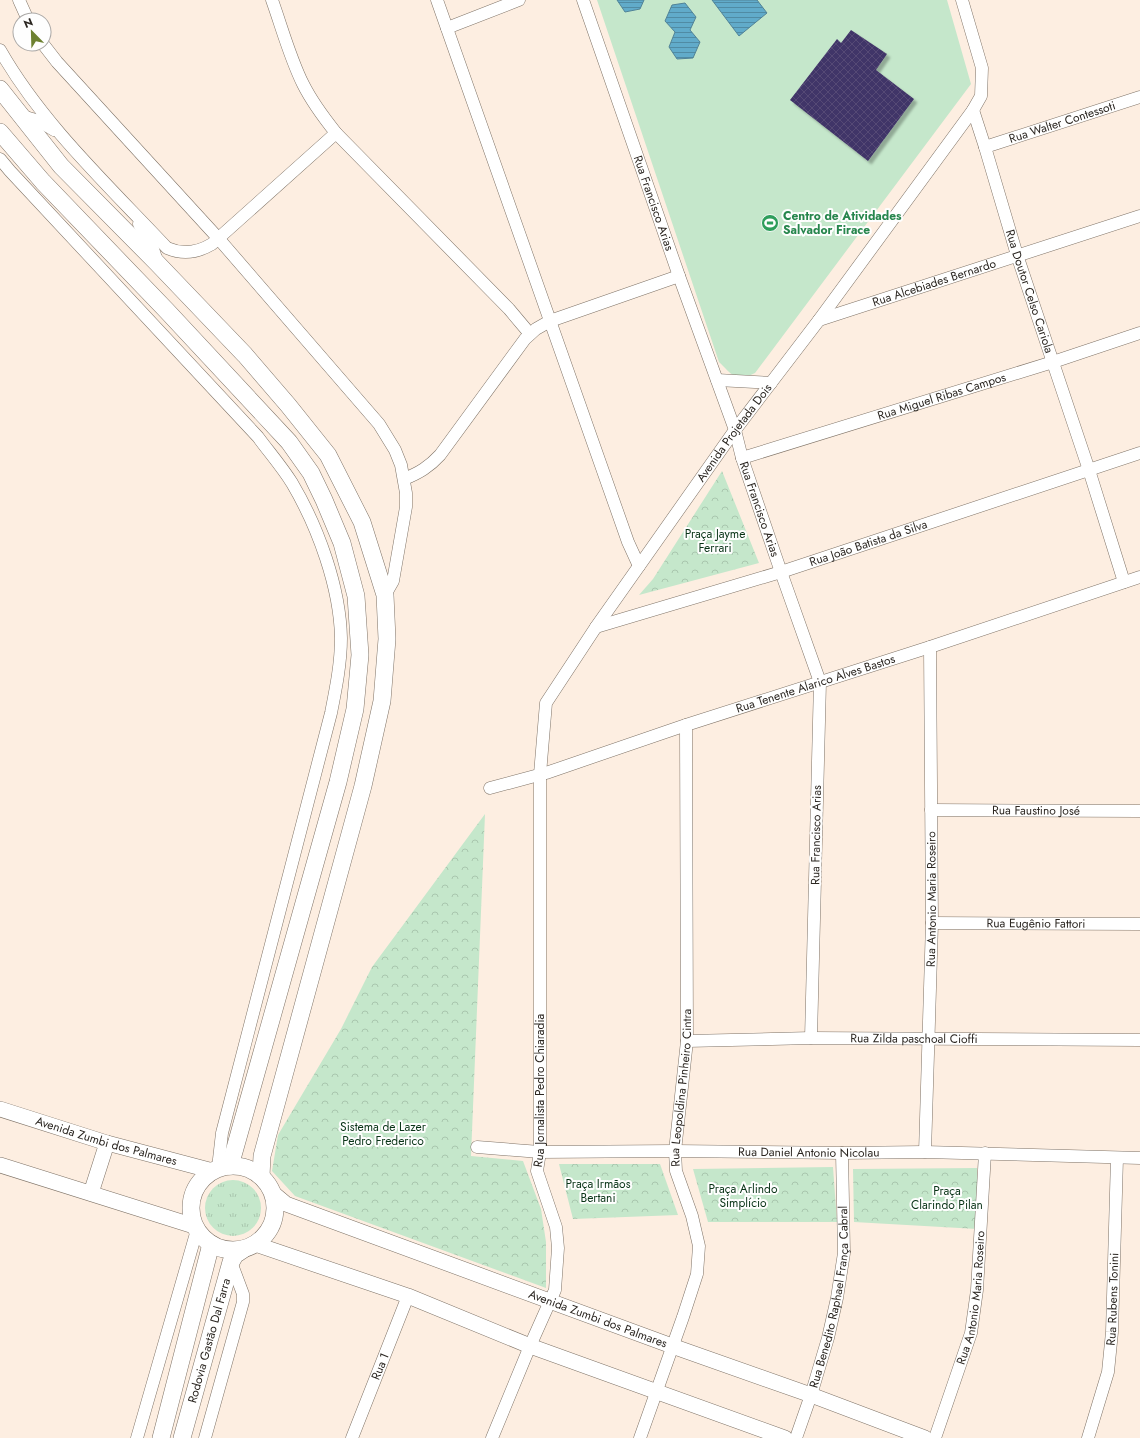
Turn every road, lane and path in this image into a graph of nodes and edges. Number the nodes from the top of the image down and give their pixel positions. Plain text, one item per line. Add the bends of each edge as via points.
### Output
1 (19, 0) edge
2 (272, 0) edge
3 (437, 0) edge
4 (519, 0) edge
5 (584, 0) edge
6 (962, 0) edge
7 (24, 12) edge
8 (447, 28) junction
9 (0, 50) edge
10 (49, 52) edge
11 (0, 89) edge
12 (1140, 97) edge
13 (973, 110) junction
14 (22, 116) junction
15 (0, 132) edge
16 (336, 133) junction
17 (60, 134) junction
18 (985, 147) junction
19 (0, 160) edge
20 (130, 208) junction
21 (1140, 216) edge
22 (218, 238) junction
23 (1017, 255) junction
24 (157, 263) junction
25 (679, 276) junction
26 (819, 320) junction
27 (550, 321) junction
28 (1140, 333) edge
29 (530, 334) junction
30 (1053, 362) junction
31 (717, 380) junction
32 (771, 383) junction
33 (735, 430) junction
34 (1140, 453) edge
35 (742, 458) junction
36 (1089, 470) junction
37 (404, 479) junction
38 (640, 566) junction
39 (781, 572) junction
40 (1140, 577) edge
41 (1124, 582) junction
42 (385, 595) junction
43 (596, 627) junction
44 (930, 646) junction
45 (820, 682) junction
46 (686, 725) junction
47 (540, 774) junction
48 (490, 788) dead end
49 (931, 810) junction
50 (1140, 811) edge
51 (932, 923) junction
52 (1140, 924) edge
53 (811, 1038) junction
54 (928, 1038) junction
55 (1140, 1040) edge
56 (687, 1041) junction
57 (0, 1109) edge
58 (107, 1143) junction
59 (477, 1147) dead end
60 (675, 1151) junction
61 (540, 1152) junction
62 (925, 1152) junction
63 (985, 1153) junction
64 (842, 1154) junction
65 (1117, 1158) junction
66 (1140, 1158) edge
67 (0, 1165) edge
68 (220, 1168) junction
69 (261, 1176) junction
70 (91, 1193) junction
71 (274, 1194) junction
72 (195, 1228) junction
73 (211, 1244) junction
74 (250, 1246) junction
75 (231, 1262) junction
76 (408, 1296) junction
77 (549, 1301) junction
78 (530, 1346) junction
79 (672, 1346) junction
80 (657, 1391) junction
81 (811, 1394) junction
82 (137, 1438) edge
83 (161, 1438) edge
84 (182, 1438) edge
85 (205, 1438) edge
86 (352, 1438) edge
87 (492, 1438) edge
88 (640, 1438) edge
89 (785, 1438) edge
90 (796, 1438) edge
91 (925, 1438) edge
92 (935, 1438) edge
93 (1088, 1438) edge

1 - 7 street
2 - 16 street via 303,85
3 - 8 street
4 - 8 street
5 - 25 street, Rua Francisco Arias
6 - 13 street via 982,68 981,96
8 - 27 street
9 - 17 street via 23,86
10 - 22 street
11 - 14 main road
12 - 18 street, Rua Walter Contessoti
13 - 18 street, Rua Doutor Celso Cariola
13 - 26 street, Avenida Projetada Dois
14 - 17 street via 39,121
14 - 24 main road via 62,166
15 - 68 main road via 42,182 289,442 311,473 324,500 342,544 356,596 360,655 355,709 336,790
16 - 22 street
16 - 29 street via 509,308
17 - 20 street
18 - 23 street, Rua Doutor Celso Cariola
19 - 68 street via 258,436 291,483 312,522 330,570 339,614 339,670 331,713 222,1133
20 - 22 street via 167,248 188,253 196,252
20 - 24 street
21 - 23 street, Rua Alcebiades Bernardo
22 - 37 street via 379,424 395,450
23 - 26 street, Rua Alcebiades Bernardo
23 - 30 street, Rua Doutor Celso Cariola
24 - 42 main road via 250,360 328,455 362,522
25 - 27 street
25 - 31 street, Rua Francisco Arias
26 - 32 street, Avenida Projetada Dois
27 - 29 street
27 - 38 street via 628,542
28 - 30 street, Rua Miguel Ribas Campos
29 - 37 street via 440,455 425,469
30 - 35 street, Rua Miguel Ribas Campos
30 - 36 street, Rua Doutor Celso Cariola
31 - 32 street
31 - 33 street, Rua Francisco Arias
32 - 33 street, Avenida Projetada Dois
33 - 35 street, Rua Francisco Arias
33 - 38 street, Avenida Projetada Dois
34 - 36 street, Rua João Batista da Silva
35 - 39 street, Rua Francisco Arias
36 - 39 street, Rua João Batista da Silva
36 - 41 street, Rua Doutor Celso Cariola
37 - 42 street via 406,508 393,580
38 - 43 street, Avenida Projetada Dois
39 - 43 street, Rua João Batista da Silva
39 - 45 street, Rua Francisco Arias
40 - 41 street, Rua Tenente Alarico Alves Bastos
41 - 44 street, Rua Tenente Alarico Alves Bastos
42 - 69 main road via 387,639 382,701 363,786 262,1156
43 - 47 street, Avenida Projetada Dois via 546,704
44 - 45 street, Rua Tenente Alarico Alves Bastos
44 - 49 street, Rua Antonio Maria Roseiro
45 - 46 street, Rua Tenente Alarico Alves Bastos
45 - 53 street, Rua Francisco Arias
46 - 47 street, Rua Tenente Alarico Alves Bastos
46 - 56 street, Rua Leopoldina Pinheiro Cintra
47 - 48 street, Rua Tenente Alarico Alves Bastos
47 - 61 street, Rua Jornalista Pedro Chiaradia
49 - 50 street, Rua Faustino José
49 - 51 street, Rua Antonio Maria Roseiro
51 - 52 street, Rua Eugênio Fattori
51 - 54 street, Rua Antonio Maria Roseiro
53 - 54 street, Rua Zilda paschoal Cioffi
53 - 56 street, Rua Zilda paschoal Cioffi
54 - 55 street, Rua Zilda paschoal Cioffi
54 - 62 street, Rua Antonio Maria Roseiro
56 - 60 street, Rua Leopoldina Pinheiro Cintra
57 - 58 street, Avenida Zumbi dos Palmares
58 - 68 street, Avenida Zumbi dos Palmares
58 - 70 street
59 - 61 street, Rua Daniel Antonio Nicolau
60 - 61 street, Rua Daniel Antonio Nicolau
60 - 64 street, Rua Daniel Antonio Nicolau
60 - 79 street, Rua Leopoldina Pinheiro Cintra via 676,1171 692,1216 699,1246 696,1274
61 - 77 street, Rua Jornalista Pedro Chiaradia via 537,1171 556,1227 558,1248 555,1290
62 - 63 street, Rua Daniel Antonio Nicolau
62 - 64 street, Rua Daniel Antonio Nicolau
63 - 65 street, Rua Daniel Antonio Nicolau
63 - 92 street, Rua Antonio Maria Roseiro via 977,1290 971,1332
64 - 81 street, Rua Benedito Raphael França Cabral via 844,1253 828,1338
65 - 66 street, Rua Daniel Antonio Nicolau
65 - 93 street, Rua Rubens Tonini via 1112,1332 1108,1372
67 - 70 street
68 - 69 main road via 246,1168
68 - 72 main road via 201,1181 195,1190 191,1210
69 - 71 main road
70 - 72 street
71 - 74 main road via 275,1216 271,1227 265,1237
71 - 77 street, Avenida Zumbi dos Palmares via 286,1204
72 - 73 main road
72 - 82 street
73 - 74 main road via 232,1251
73 - 83 main road, Rodovia Gastão Dal Farra
74 - 75 main road, Rodovia Gastão Dal Farra via 235,1256
74 - 76 street
75 - 84 main road, Rodovia Gastão Dal Farra
75 - 85 street via 243,1294 243,1302
76 - 78 street
76 - 86 street, Rua 1
77 - 78 street, Rua Jornalista Pedro Chiaradia
77 - 79 street, Avenida Zumbi dos Palmares
78 - 80 street
78 - 87 street, Rua Jornalista Pedro Chiaradia
79 - 80 street, Rua Leopoldina Pinheiro Cintra
79 - 81 street, Avenida Zumbi dos Palmares
80 - 88 street, Rua Leopoldina Pinheiro Cintra
80 - 89 street
81 - 90 street, Rua Benedito Raphael França Cabral
81 - 91 street, Avenida Zumbi dos Palmares

